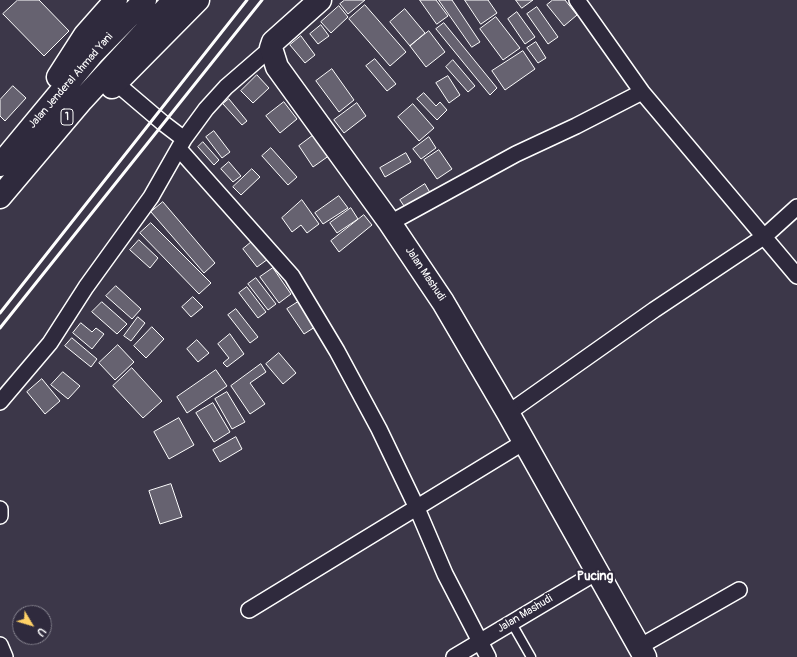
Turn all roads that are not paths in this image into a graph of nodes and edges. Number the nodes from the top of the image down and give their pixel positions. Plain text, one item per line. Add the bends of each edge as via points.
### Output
1 (116, 0) edge
2 (145, 0) edge
3 (174, 0) edge
4 (198, 0) edge
5 (320, 0) edge
6 (577, 0) edge
7 (270, 48) junction
8 (116, 83) junction
9 (642, 92) junction
10 (24, 135) junction
11 (181, 144) junction
12 (0, 165) edge
13 (6, 190) edge
14 (797, 207) edge
15 (390, 223) junction
16 (765, 236) junction
17 (797, 276) edge
18 (0, 402) edge
19 (508, 413) junction
20 (524, 442) junction
21 (416, 506) junction
22 (0, 509) edge
23 (0, 516) edge
24 (597, 572) junction
25 (739, 590) dead end
26 (249, 610) dead end
27 (511, 622) junction
28 (479, 642) junction
29 (0, 645) edge
30 (642, 652) edge
31 (6, 657) edge
32 (454, 657) edge
33 (488, 657) edge
34 (531, 657) edge

1 - 10 main road via 85,35
2 - 10 main road, Jalan Jenderal Ahmad Yani / 1 via 93,53
3 - 13 main road, 1 via 82,100
4 - 8 main road
5 - 7 main road via 278,36
6 - 9 street
7 - 11 street via 226,87 206,109
7 - 15 main road, Jalan Mashudi via 277,67
8 - 11 street via 163,123
8 - 13 main road
9 - 15 street via 516,154
9 - 16 street
10 - 12 main road, Jalan Jenderal Ahmad Yani / 1
11 - 18 street via 150,197 50,343
11 - 21 street via 292,276 355,384
14 - 16 street
15 - 19 main road, Jalan Mashudi via 443,302
16 - 17 street
16 - 19 street via 654,310
19 - 20 main road, Jalan Mashudi
20 - 21 street
20 - 24 main road, Jalan Mashudi
21 - 26 street
21 - 28 street via 445,574
22 - 23 street
24 - 27 street, Jalan Mashudi
24 - 30 main road, Jalan Mashudi
25 - 30 street
27 - 28 street, Jalan Mashudi
27 - 34 lane
28 - 32 street, Jalan Mashudi
28 - 33 street
29 - 31 street

